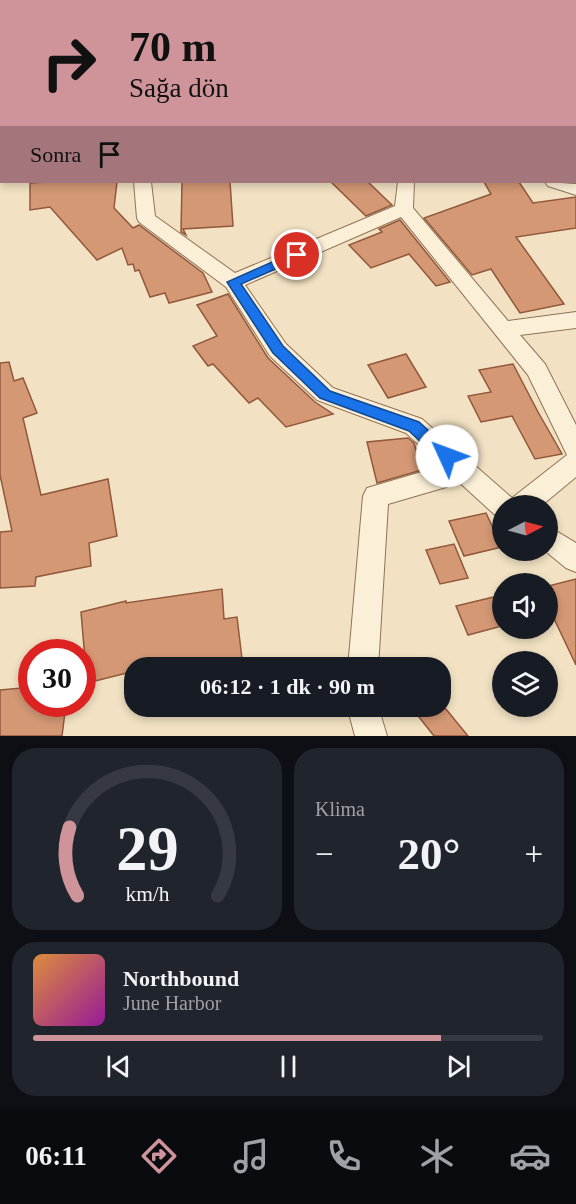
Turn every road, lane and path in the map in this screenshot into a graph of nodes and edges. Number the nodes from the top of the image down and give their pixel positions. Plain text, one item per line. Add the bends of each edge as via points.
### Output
1 (143, 183) edge
2 (406, 183) edge
3 (557, 183) edge
4 (576, 190) edge
5 (404, 209) junction
6 (233, 282) junction
7 (576, 320) edge
8 (503, 329) junction
9 (576, 449) edge
10 (576, 462) edge
11 (463, 471) junction
12 (535, 495) edge
13 (492, 496) edge
14 (558, 545) edge
15 (576, 559) edge
16 (364, 657) edge
17 (365, 717) edge
18 (371, 736) edge

1 - 6 street via 146,218
2 - 5 street
3 - 4 street
5 - 6 street
5 - 8 street
6 - 11 street via 278,350 325,394 414,426
7 - 8 street
8 - 9 street via 537,370
10 - 12 street
11 - 13 street
11 - 16 street via 376,496
14 - 15 street
17 - 18 street

